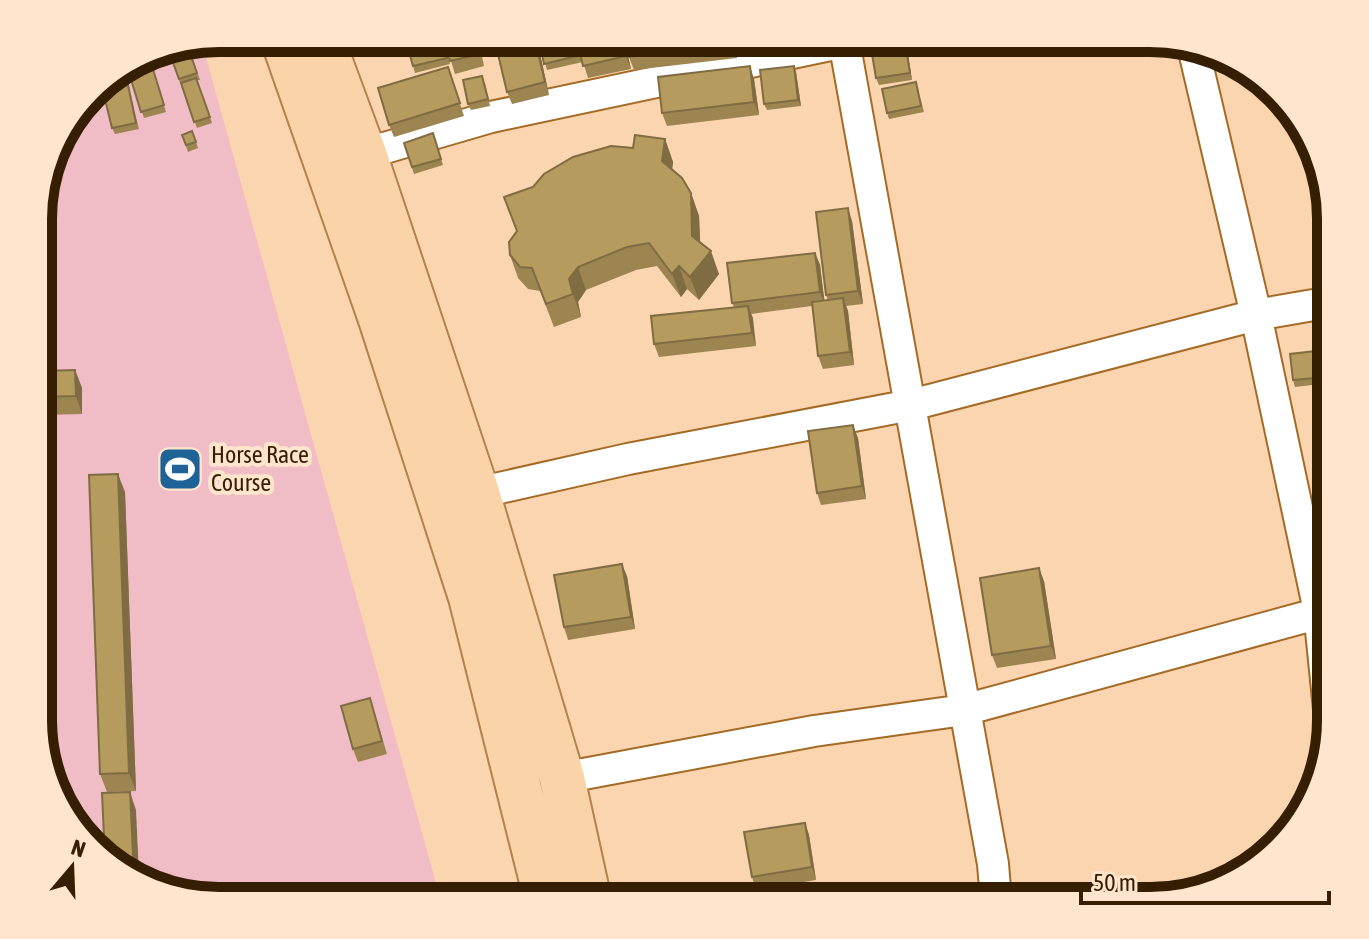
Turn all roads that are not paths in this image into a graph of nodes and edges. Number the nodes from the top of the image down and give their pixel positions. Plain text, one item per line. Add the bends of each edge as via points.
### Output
1 (288, 52) edge
2 (326, 52) edge
3 (795, 52) edge
4 (848, 52) edge
5 (1196, 59) edge
6 (364, 154) junction
7 (1317, 304) edge
8 (1256, 315) junction
9 (911, 405) junction
10 (477, 493) junction
11 (1317, 576) edge
12 (1317, 612) edge
13 (964, 710) junction
14 (562, 778) junction
15 (544, 887) edge
16 (586, 887) edge
17 (995, 887) edge

1 - 15 main road via 471,597
2 - 6 main road
3 - 6 street via 491,117
4 - 9 street
5 - 8 street
6 - 10 main road
7 - 8 street
8 - 9 street
8 - 11 street
9 - 10 street
9 - 13 street
10 - 14 main road
12 - 13 street
13 - 14 street via 814,731
13 - 17 street
14 - 16 main road

